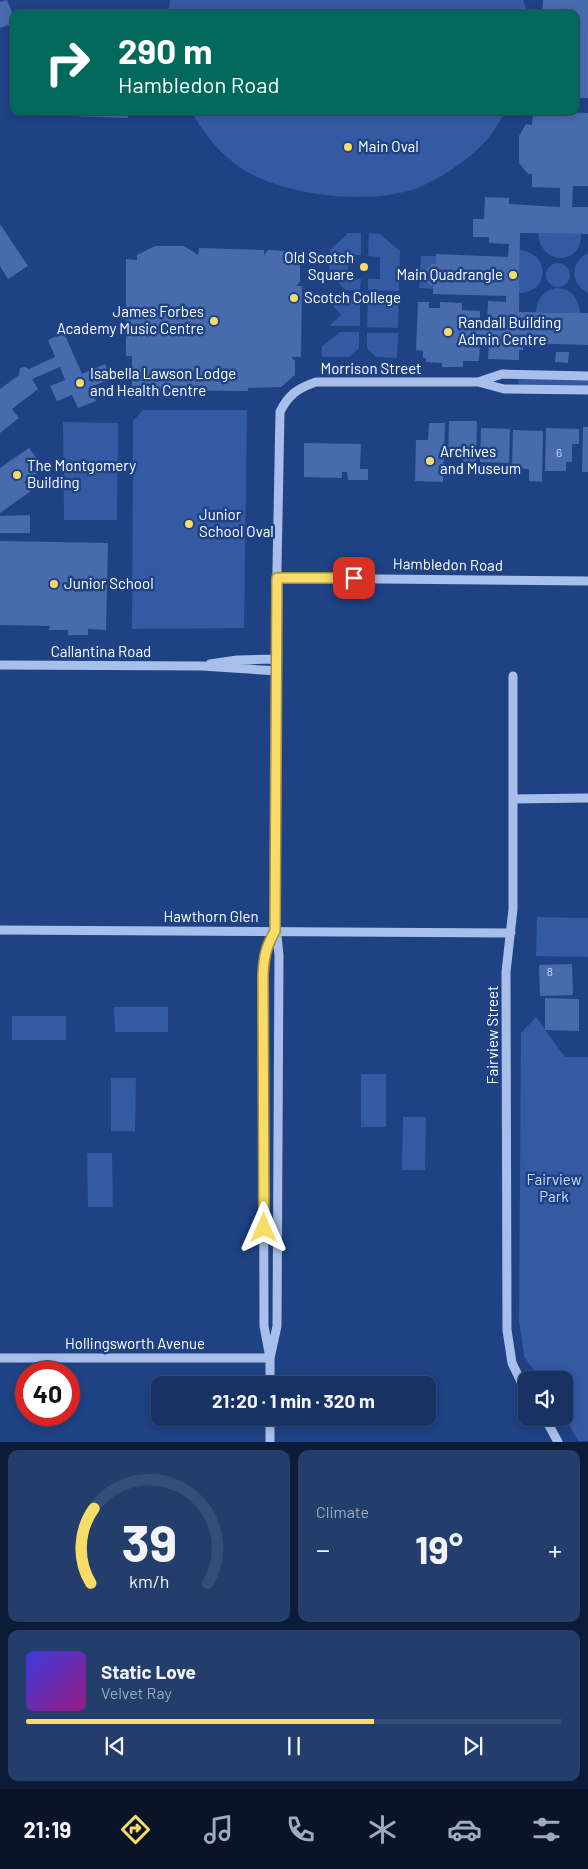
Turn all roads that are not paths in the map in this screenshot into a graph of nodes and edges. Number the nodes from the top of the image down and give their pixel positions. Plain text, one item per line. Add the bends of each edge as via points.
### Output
1 (588, 376) edge
2 (478, 382) junction
3 (588, 390) edge
4 (277, 578) junction
5 (588, 581) edge
6 (276, 659) junction
7 (0, 665) edge
8 (202, 666) junction
9 (276, 671) junction
10 (513, 676) dead end
11 (588, 798) edge
12 (513, 799) junction
13 (0, 930) edge
14 (275, 931) junction
15 (511, 932) junction
16 (0, 1358) edge
17 (270, 1358) junction
18 (518, 1375) edge
19 (270, 1376) edge
20 (270, 1426) edge
21 (549, 1426) edge
22 (270, 1442) edge
23 (558, 1442) edge

1 - 2 street, Morrison Street via 502,374
2 - 3 street, Morrison Street via 504,389
2 - 4 street, Morrison Street via 316,382 294,392 280,412
4 - 5 street, Hambledon Road
4 - 6 street
6 - 8 street, Callantina Road via 224,661
6 - 9 street
7 - 8 street, Callantina Road
8 - 9 street, Callantina Road
9 - 14 street
10 - 12 street, Fairview Street
11 - 12 street
12 - 15 street, Fairview Street
13 - 14 street, Hawthorn Glen
14 - 15 street, Hawthorn Glen
14 - 17 street via 279,955 277,1326
14 - 17 street via 265,954 263,975 264,1326
15 - 18 street, Fairview Street via 506,972 507,1330 512,1363
16 - 17 street, Hollingsworth Avenue
17 - 19 street
20 - 22 street
21 - 23 street

